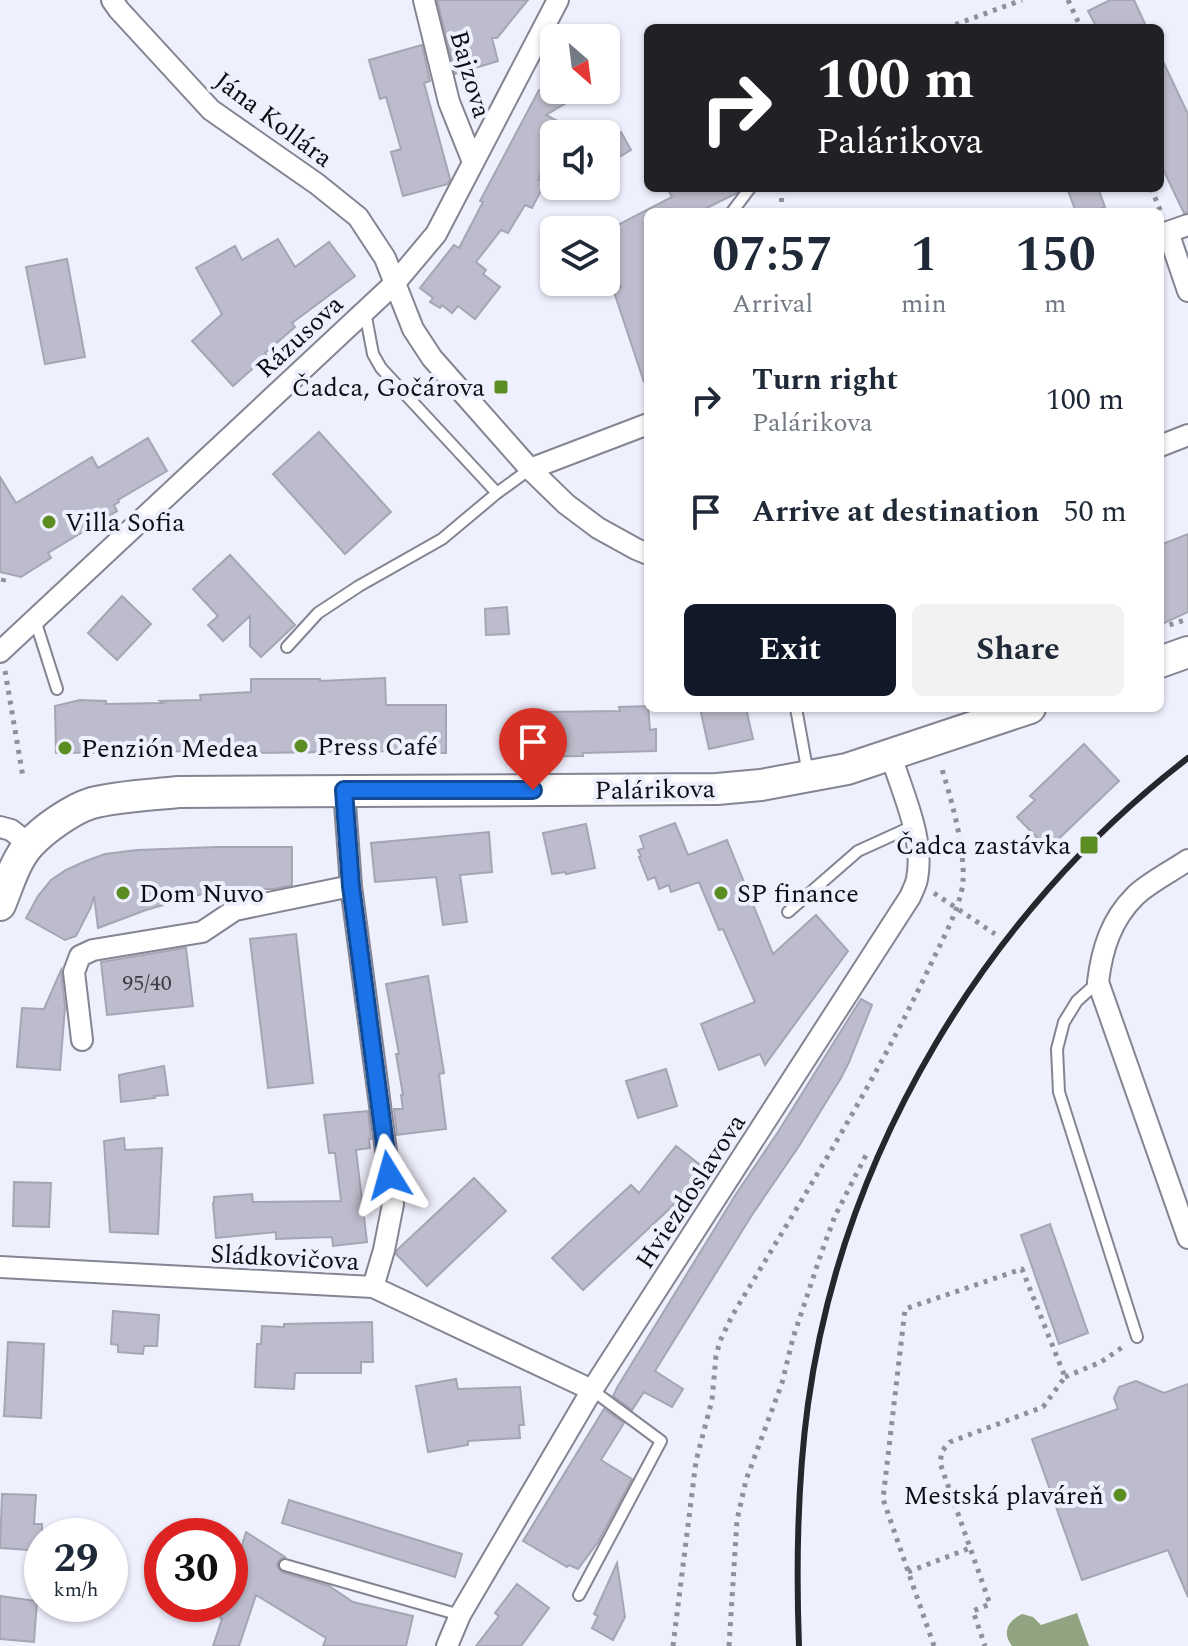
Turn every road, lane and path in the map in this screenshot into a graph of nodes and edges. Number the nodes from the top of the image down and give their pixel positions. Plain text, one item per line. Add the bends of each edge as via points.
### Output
1 (112, 0) edge
2 (424, 0) edge
3 (558, 0) edge
4 (1022, 0) edge
5 (1068, 0) edge
6 (957, 24) edge
7 (1079, 24) edge
8 (473, 162) junction
9 (1188, 225) edge
10 (1164, 234) edge
11 (394, 284) junction
12 (1188, 291) edge
13 (364, 311) junction
14 (644, 426) edge
15 (1188, 435) edge
16 (1164, 444) edge
17 (530, 469) junction
18 (497, 493) junction
19 (644, 552) edge
20 (5, 573) dead end
21 (3, 582) dead end
22 (1188, 619) edge
23 (35, 620) junction
24 (1164, 627) edge
25 (287, 647) dead end
26 (0, 650) edge
27 (57, 689) dead end
28 (797, 712) edge
29 (1018, 712) edge
30 (891, 755) junction
31 (940, 761) dead end
32 (808, 776) junction
33 (23, 777) dead end
34 (344, 790) junction
35 (913, 826) junction
36 (0, 827) edge
37 (29, 844) junction
38 (1188, 860) edge
39 (917, 880) junction
40 (351, 886) junction
41 (0, 905) edge
42 (956, 908) junction
43 (788, 912) dead end
44 (995, 934) dead end
45 (1098, 982) junction
46 (82, 1040) dead end
47 (866, 1155) dead end
48 (1188, 1238) edge
49 (0, 1267) edge
50 (373, 1287) junction
51 (1137, 1337) joint
52 (1065, 1377) junction
53 (592, 1390) junction
54 (970, 1548) junction
55 (285, 1565) dead end
56 (908, 1572) junction
57 (579, 1595) dead end
58 (460, 1615) junction
59 (447, 1646) edge
60 (673, 1646) edge
61 (729, 1646) edge
62 (934, 1646) edge
63 (985, 1646) edge

1 - 11 street, Jána Kollára via 211,110 358,217 385,258
2 - 8 street, Bajzova via 449,102
3 - 8 street, Rázusova
4 - 6 path
5 - 7 path
8 - 11 street, Rázusova via 436,234
9 - 10 street
10 - 12 street
11 - 13 street, Rázusova
11 - 17 street, Jána Kollára via 432,358
13 - 18 lane via 381,368
13 - 23 street, Rázusova
14 - 17 street
15 - 16 street
17 - 18 lane
17 - 19 street, Jána Kollára via 598,528
18 - 25 lane via 442,539 318,613
20 - 21 path
22 - 24 path
23 - 26 street, Rázusova
23 - 27 lane
26 - 33 path
28 - 32 lane
29 - 30 main road, Palárikova
30 - 32 main road, Palárikova
30 - 35 street, Hviezdoslavova
31 - 42 path via 962,861
32 - 34 main road, Palárikova via 717,789
34 - 37 main road, Palárikova via 178,792 90,804 61,818
34 - 40 street
35 - 39 street, Hviezdoslavova
35 - 43 lane via 858,851
36 - 37 street
37 - 41 main road
38 - 45 street via 1136,895 1113,924 1101,953
39 - 42 path
39 - 53 street, Hviezdoslavova via 902,912
40 - 46 street via 235,910 202,932 80,956 74,972
40 - 50 street via 393,1204
42 - 44 path
42 - 60 path via 904,1021 720,1341 696,1461
45 - 48 street
45 - 51 lane via 1064,1022 1057,1049 1059,1092
47 - 61 path via 822,1251 746,1480 737,1520
49 - 50 street, Sládkovičova
50 - 53 street, Sládkovičova
51 - 52 path via 1101,1362
52 - 54 path via 1043,1407 950,1442 942,1451 940,1463
52 - 56 path via 1022,1269 905,1309 883,1499
53 - 57 lane via 661,1441
53 - 58 street, Hviezdoslavova
54 - 56 path
54 - 63 path via 990,1604 973,1611
55 - 58 lane
56 - 62 path
58 - 59 street, Hviezdoslavova

